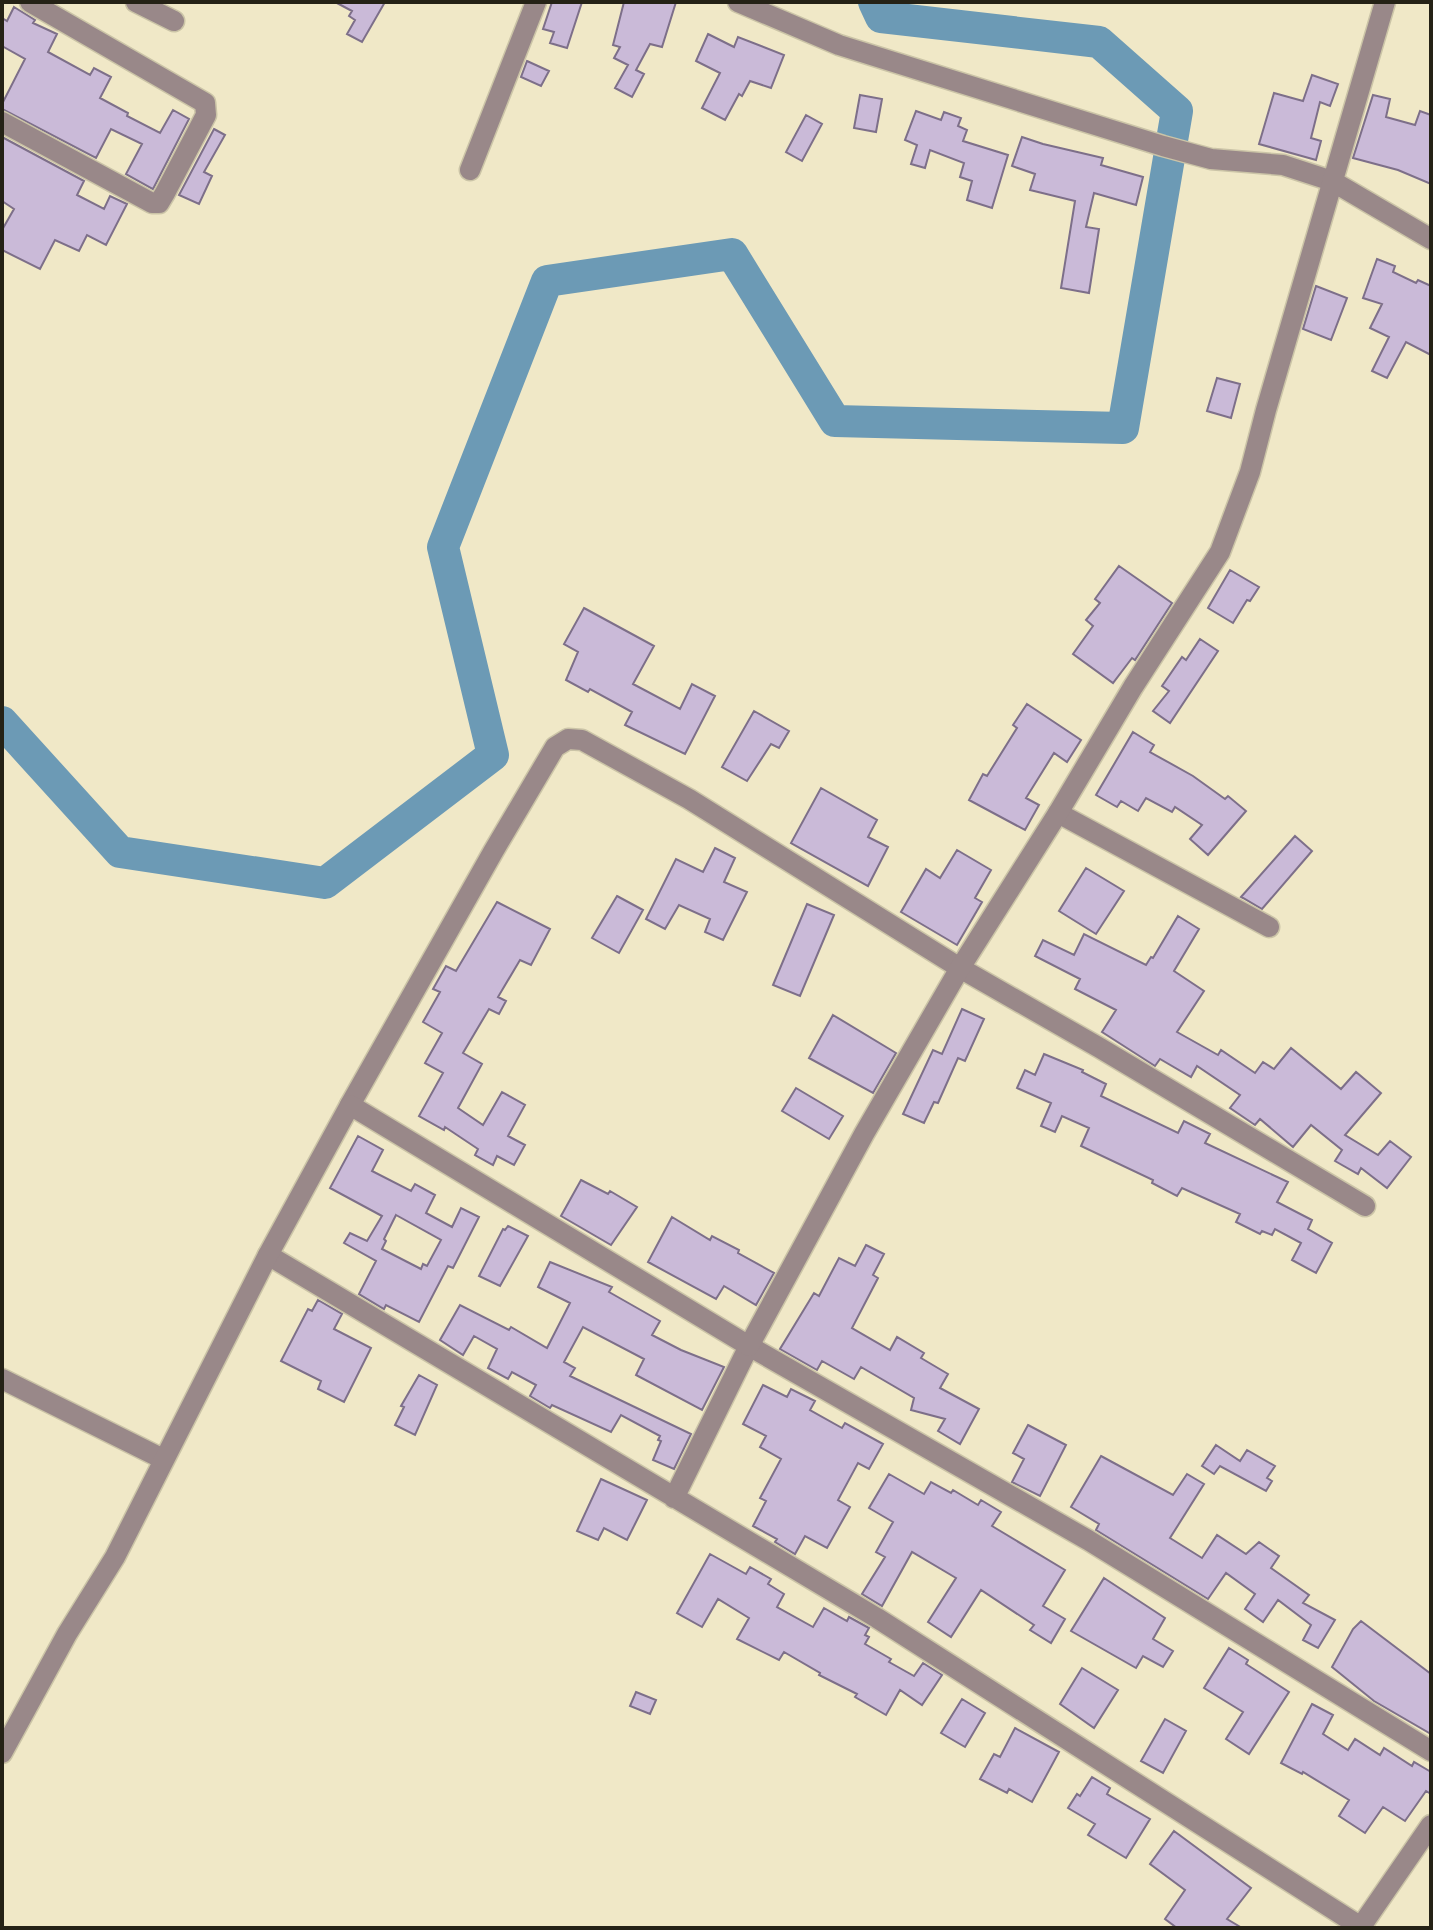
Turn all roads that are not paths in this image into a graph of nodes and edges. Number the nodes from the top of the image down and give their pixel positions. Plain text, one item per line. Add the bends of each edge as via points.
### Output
1 (30, 2) edge
2 (136, 2) edge
3 (536, 2) edge
4 (738, 2) edge
5 (1385, 2) edge
6 (174, 21) dead end
7 (2, 122) edge
8 (470, 170) dead end
9 (1332, 181) junction
10 (1431, 239) edge
11 (1058, 813) junction
12 (1269, 927) dead end
13 (960, 968) junction
14 (350, 1105) junction
15 (1365, 1206) dead end
16 (268, 1255) junction
17 (749, 1346) junction
18 (2, 1379) edge
19 (163, 1459) junction
20 (674, 1498) junction
21 (1431, 1751) edge
22 (2, 1753) edge
23 (1431, 1825) edge
24 (1361, 1927) edge

1 - 7 street via 205,103 206,115 159,203
2 - 6 street
3 - 8 street
4 - 9 street via 839,45 1163,146 1211,159 1283,165
5 - 9 street
9 - 10 street
9 - 11 street via 1250,472 1220,552
11 - 12 street
11 - 13 street
13 - 14 street via 689,799 582,740 568,739 555,747
13 - 15 street
13 - 17 street
14 - 16 street
14 - 17 street
16 - 19 street
16 - 20 street
17 - 20 street
17 - 21 street via 1088,1540
18 - 19 street
19 - 22 street via 115,1557
20 - 24 street via 877,1618
23 - 24 street

